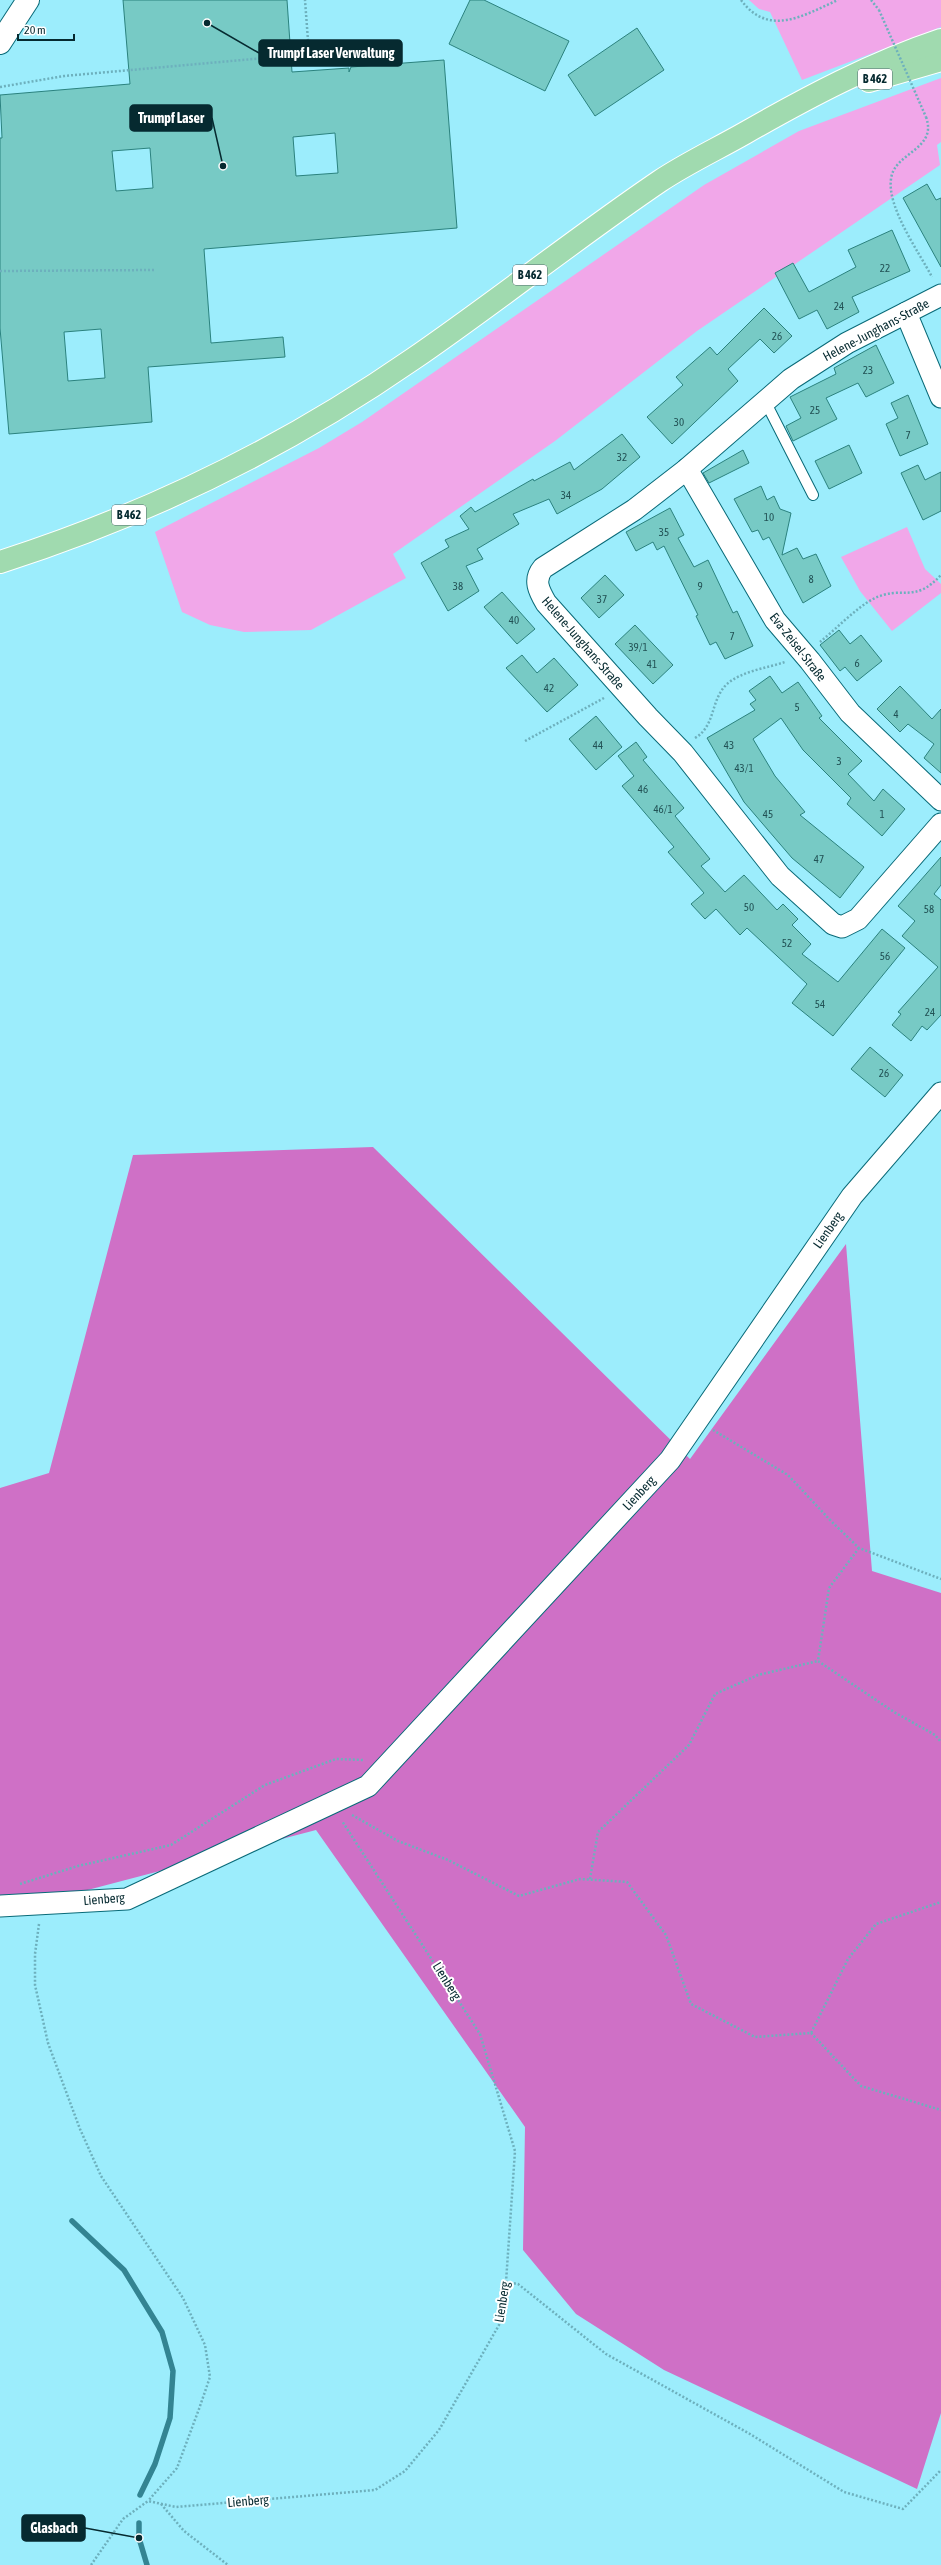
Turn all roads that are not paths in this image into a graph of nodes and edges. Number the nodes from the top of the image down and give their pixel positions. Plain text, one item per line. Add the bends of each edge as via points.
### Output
1 (28, 0) edge
2 (941, 40) edge
3 (0, 44) edge
4 (941, 60) edge
5 (809, 97) junction
6 (938, 288) edge
7 (906, 313) junction
8 (941, 397) edge
9 (765, 401) junction
10 (688, 469) junction
11 (814, 494) dead end
12 (0, 562) edge
13 (941, 800) edge
14 (941, 824) edge
15 (941, 1093) edge
16 (0, 1906) edge

1 - 3 street
2 - 5 main road, B 462 via 879,64
4 - 5 main road, B 462
5 - 12 main road, B 462 via 661,180 412,360 323,418 234,468 150,507 58,543
6 - 7 street, Helene-Junghans-Straße
7 - 8 street
7 - 9 street, Helene-Junghans-Straße via 847,343 791,378
9 - 10 street, Helene-Junghans-Straße
9 - 11 lane
10 - 13 street, Eva-Zeisel-Straße via 775,620 850,713
10 - 14 street, Helene-Junghans-Straße via 634,510 539,573 538,587 546,603 683,753 780,876 833,924 842,927 858,919
15 - 16 street, Lienberg via 852,1196 670,1460 368,1786 127,1899

